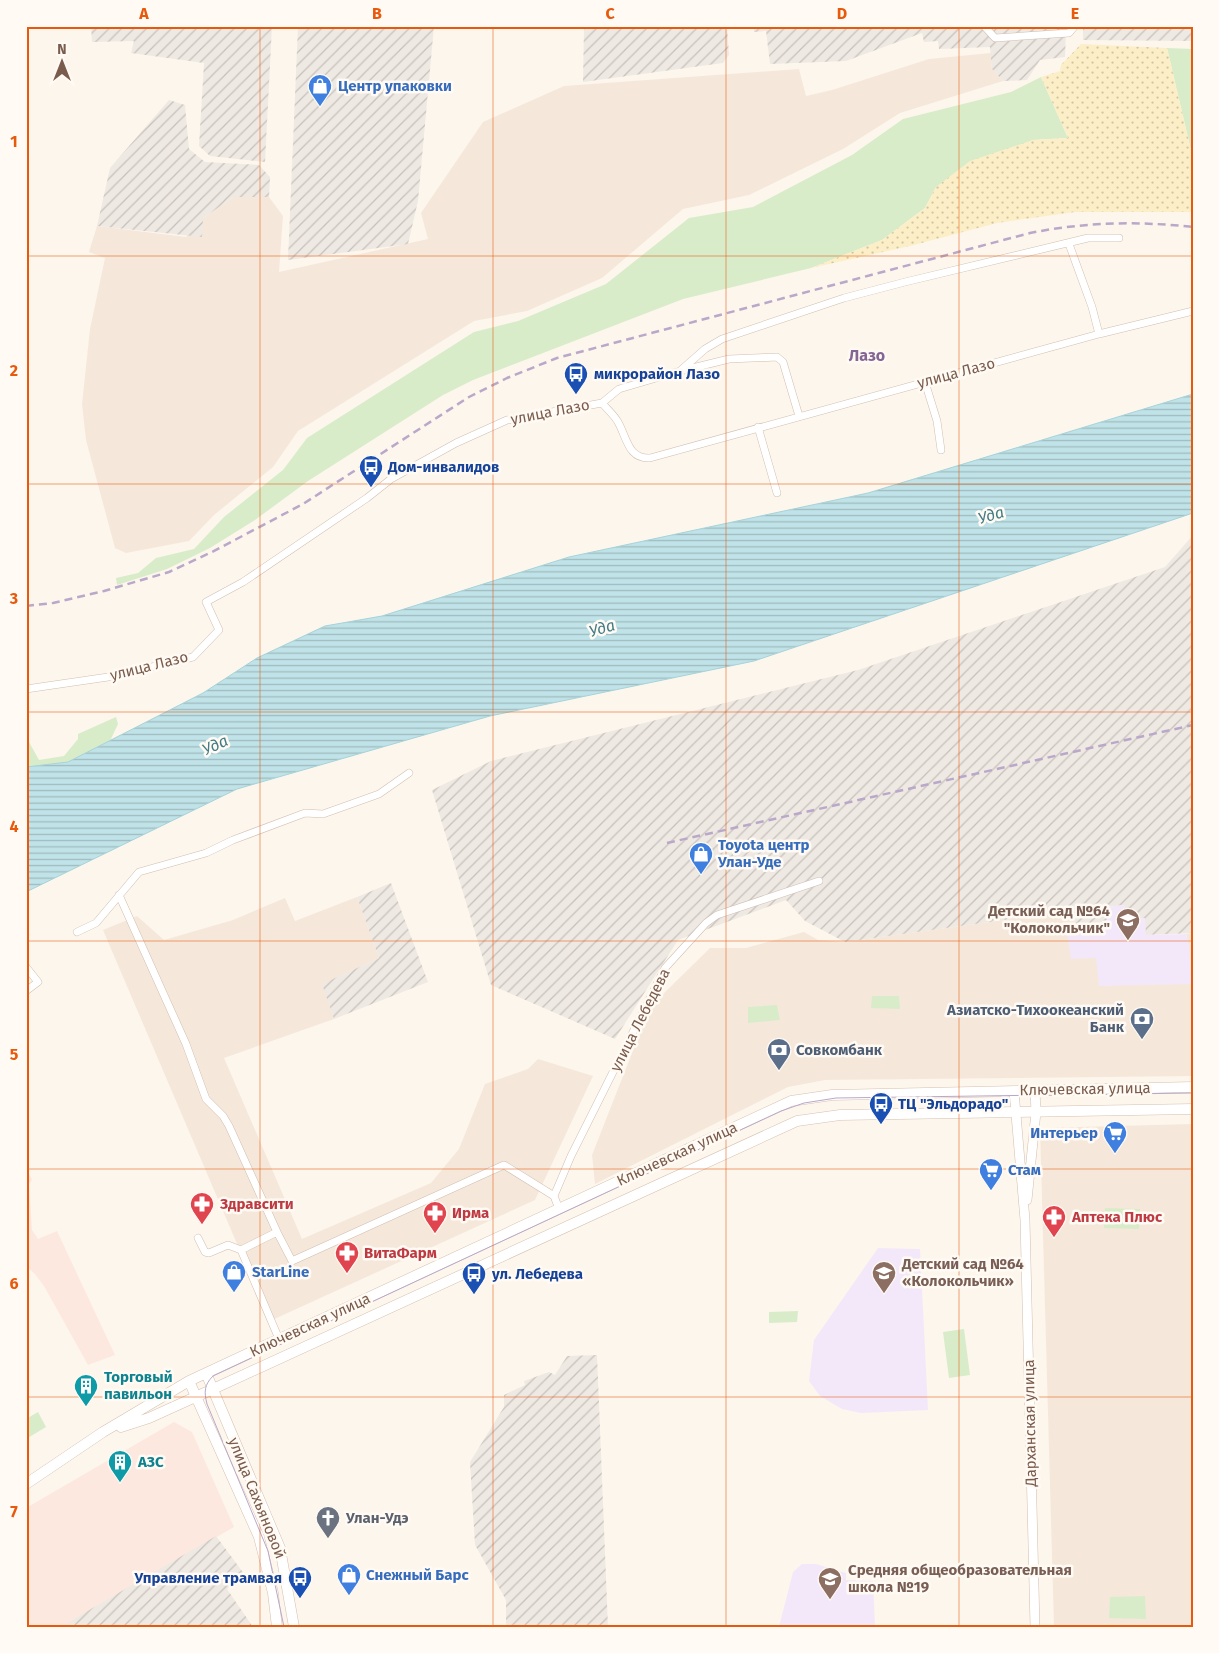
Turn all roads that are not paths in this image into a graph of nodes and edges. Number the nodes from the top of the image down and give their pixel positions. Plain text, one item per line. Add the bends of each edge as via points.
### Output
1 (984, 26) edge
2 (1075, 28) edge
3 (1119, 238) dead end
4 (1069, 244) junction
5 (1193, 311) edge
6 (1099, 334) junction
7 (680, 371) junction
8 (925, 382) junction
9 (602, 402) junction
10 (799, 416) junction
11 (758, 427) junction
12 (941, 450) dead end
13 (777, 493) dead end
14 (26, 689) edge
15 (409, 773) dead end
16 (819, 881) dead end
17 (119, 894) junction
18 (77, 932) dead end
19 (26, 967) edge
20 (26, 991) edge
21 (1193, 1087) edge
22 (1035, 1090) junction
23 (1014, 1091) junction
24 (1193, 1109) edge
25 (1036, 1112) junction
26 (1014, 1113) junction
27 (554, 1196) junction
28 (559, 1209) junction
29 (1025, 1220) junction
30 (277, 1232) junction
31 (198, 1238) dead end
32 (241, 1250) junction
33 (279, 1339) junction
34 (198, 1377) junction
35 (212, 1389) junction
36 (195, 1397) junction
37 (103, 1432) junction
38 (26, 1484) edge
39 (280, 1548) junction
40 (263, 1553) junction
41 (277, 1627) edge
42 (294, 1627) edge
43 (1035, 1627) edge

1 - 2 street via 995,38 1069,33
3 - 4 street via 1088,238
4 - 6 street
4 - 7 street via 1026,251 844,298 722,339
5 - 6 street, улица Лазо
6 - 8 street, улица Лазо
7 - 9 street via 619,389
7 - 10 street via 729,359 776,357 783,362
8 - 10 street, улица Лазо
8 - 12 street via 937,421
9 - 11 street, улица Лазо via 617,421 632,454 641,458
9 - 14 street, улица Лазо via 507,420 456,443 391,479 243,582 206,602 219,630 194,656 115,676
10 - 11 street, улица Лазо
11 - 13 street
15 - 17 street via 379,794 323,814 305,813 206,853 139,872
16 - 27 street, улица Лебедева via 717,915 665,968
17 - 18 street via 96,923
17 - 30 street via 186,1044 206,1099 230,1126
19 - 20 street via 38,982
21 - 22 main road, Ключевская улица
22 - 23 main road, Ключевская улица
22 - 25 street, Дарханская улица
23 - 26 street, Дарханская улица
23 - 28 main road, Ключевская улица via 832,1094 791,1101
24 - 25 main road, Ключевская улица
25 - 26 main road, Ключевская улица
25 - 29 street, Дарханская улица
26 - 29 street, Дарханская улица
26 - 35 main road, Ключевская улица via 840,1115 797,1121
27 - 28 street
27 - 30 street via 504,1165 297,1260 292,1261 289,1257
28 - 33 main road, Ключевская улица
29 - 43 street, Дарханская улица
30 - 32 street
31 - 32 street via 205,1252 228,1245
32 - 33 street
33 - 34 main road, Ключевская улица
34 - 35 main road, улица Сахьяновой
34 - 36 main road, улица Сахьяновой
34 - 37 main road, Ключевская улица
35 - 36 main road, Ключевская улица
35 - 39 main road, улица Сахьяновой
36 - 37 main road, Ключевская улица via 149,1418
36 - 40 main road, улица Сахьяновой via 259,1536
37 - 38 main road
39 - 40 main road
39 - 42 main road, улица Сахьяновой
40 - 41 main road, улица Сахьяновой

